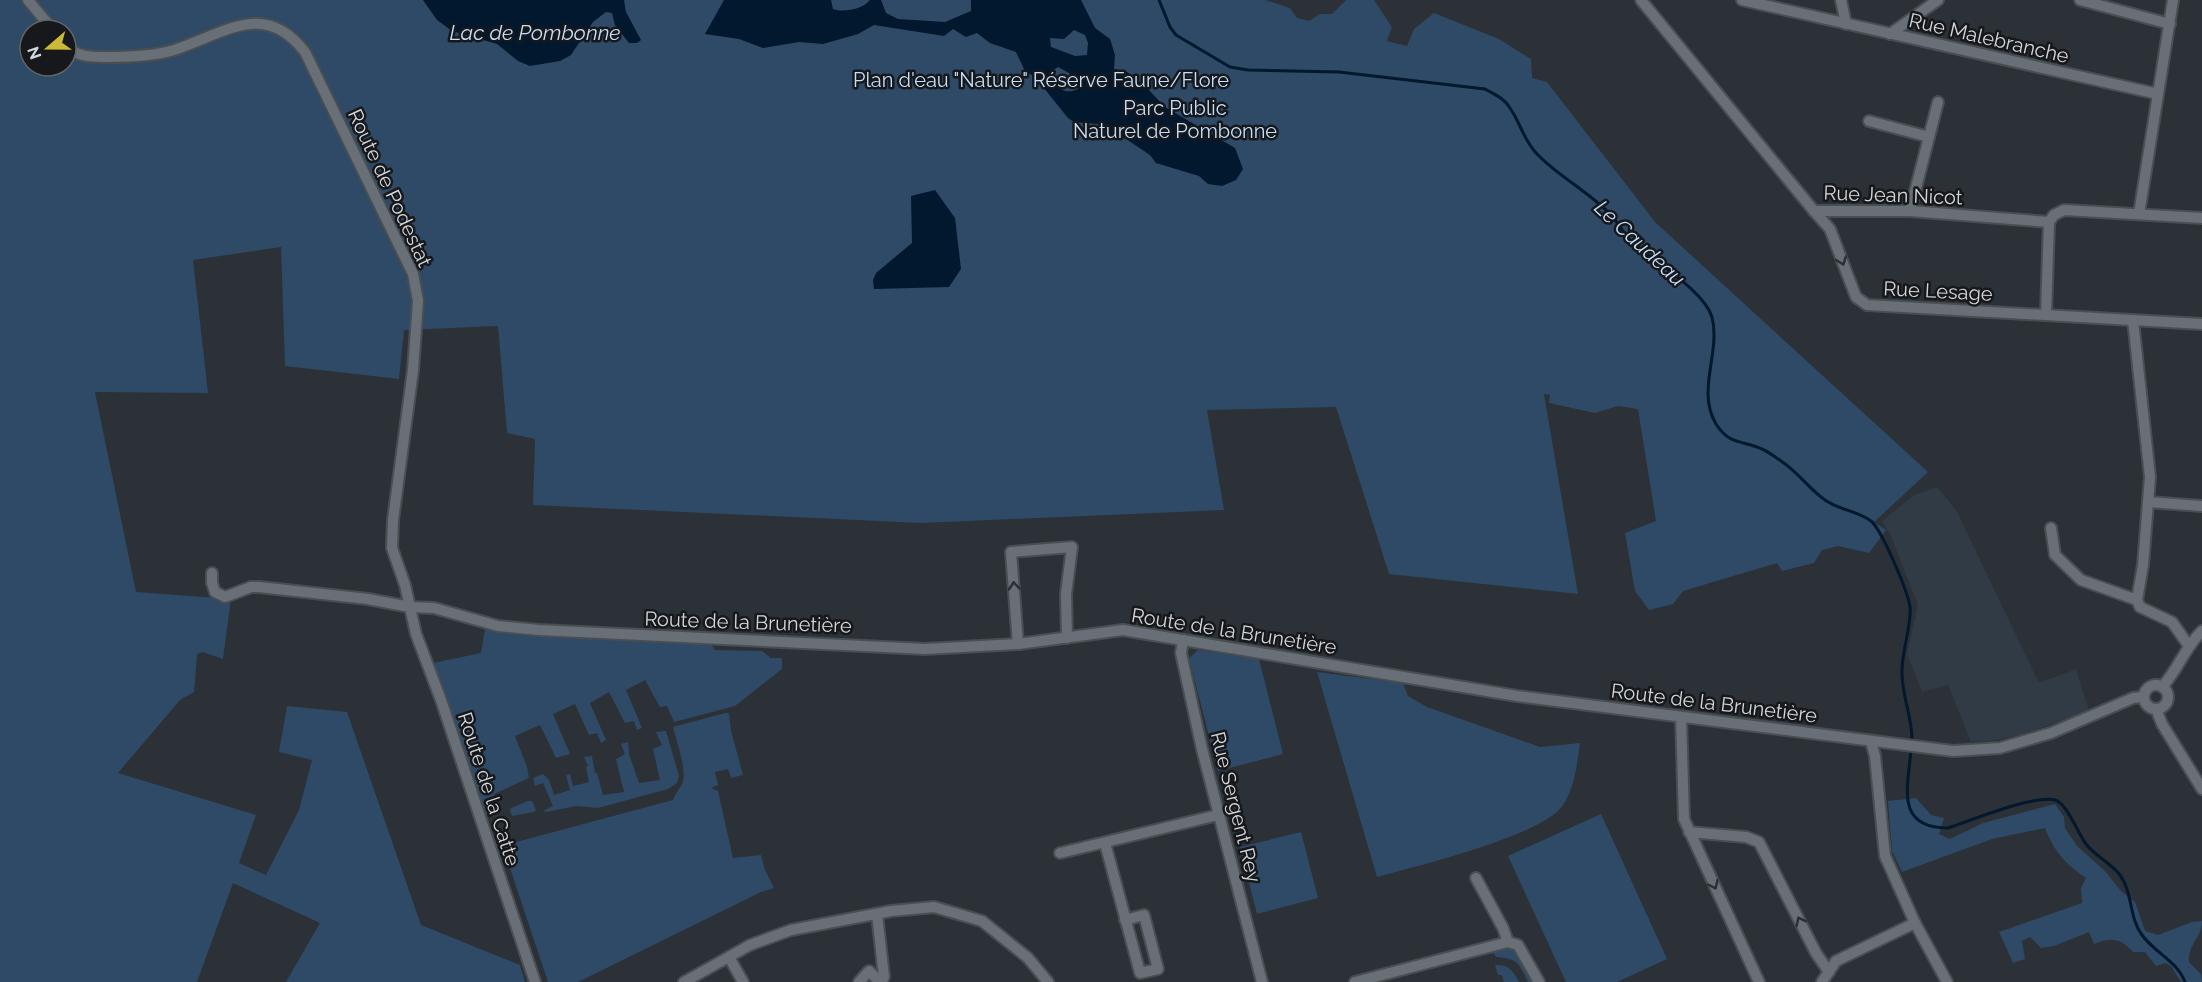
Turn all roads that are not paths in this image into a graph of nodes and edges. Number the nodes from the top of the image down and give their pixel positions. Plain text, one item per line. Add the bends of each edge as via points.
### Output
1 (28, 0) edge
2 (1641, 0) edge
3 (1742, 0) edge
4 (1841, 0) edge
5 (1938, 0) edge
6 (2080, 0) edge
7 (2173, 0) edge
8 (43, 18) edge
9 (1846, 24) junction
10 (2170, 24) junction
11 (1890, 34) junction
12 (78, 52) edge
13 (2158, 94) junction
14 (1938, 102) dead end
15 (1869, 121) dead end
16 (1929, 137) junction
17 (1814, 211) junction
18 (1910, 211) junction
19 (2139, 214) junction
20 (2202, 218) edge
21 (2049, 222) junction
22 (2046, 315) junction
23 (2133, 320) junction
24 (2202, 324) edge
25 (2148, 502) junction
26 (2202, 506) edge
27 (2051, 528) dead end
28 (212, 573) dead end
29 (2137, 600) junction
30 (410, 607) junction
31 (2202, 631) edge
32 (1067, 638) junction
33 (1183, 640) junction
34 (1018, 644) junction
35 (2189, 646) junction
36 (2162, 687) junction
37 (2144, 697) junction
38 (2156, 709) junction
39 (1682, 717) junction
40 (1871, 742) junction
41 (2202, 789) edge
42 (1218, 815) junction
43 (1689, 832) junction
44 (1105, 843) junction
45 (1060, 853) dead end
46 (1476, 878) dead end
47 (877, 914) junction
48 (1125, 920) junction
49 (1915, 923) junction
50 (1508, 942) junction
51 (729, 957) junction
52 (1825, 979) edge
53 (535, 982) edge
54 (684, 982) edge
55 (743, 982) edge
56 (859, 982) edge
57 (880, 982) edge
58 (1048, 982) edge
59 (1262, 982) edge
60 (1355, 982) edge
61 (1539, 982) edge
62 (1759, 982) edge
63 (1947, 982) edge

1 - 8 street
2 - 17 street, Rue Jean Nicot
3 - 9 street, Rue Malebranche
4 - 9 street
5 - 11 street
6 - 10 street
7 - 10 street
9 - 11 street, Rue Malebranche
10 - 13 street
11 - 13 street, Rue Malebranche
12 - 30 street, Route de Podestat via 87,57 119,57 174,50 256,16 279,21 297,38 413,274 418,301 413,370 392,548
13 - 19 street
14 - 16 street
15 - 16 street
16 - 18 street
17 - 18 street, Rue Jean Nicot
17 -> 22 street, Rue Lesage via 1830,228 1860,302
18 - 21 street, Rue Jean Nicot
19 - 20 street, Rue Jean Nicot
19 - 21 street, Rue Jean Nicot via 2064,210
21 - 22 street
22 - 23 street
23 - 24 street
23 - 25 street via 2150,477
25 - 26 street
25 - 29 street
27 - 29 street via 2055,555 2081,580
28 - 30 street, Route de la Brunetière via 215,592 225,597 259,587 368,598
29 - 35 street via 2140,607 2172,622
30 - 34 street, Route de la Brunetière via 434,608 498,626 539,630 925,649
30 - 53 street, Route de la Catte
31 - 35 street
32 - 33 street, Route de la Brunetière via 1123,630
32 - 34 street, Route de la Brunetière
34 -> 32 street via 1011,552 1072,547 1065,594
33 - 39 street, Route de la Brunetière via 1517,696
33 - 42 street, Rue Sergent Rey via 1180,653
35 - 36 street
36 - 37 street via 2148,687
36 - 38 street via 2167,701
37 - 38 street via 2149,707
37 - 40 street, Route de la Brunetière via 2000,748 1953,751
38 - 41 street
39 - 40 street, Route de la Brunetière
39 - 43 street via 1684,819
40 - 49 street via 1885,856
42 - 44 street
42 - 59 street, Rue Sergent Rey
52 -> 43 street via 1816,953 1759,842 1746,837
43 -> 62 street
44 - 45 street
44 - 48 street
46 - 50 street
47 - 51 street via 791,930
47 - 57 street via 884,977
47 - 58 street via 934,907 982,921 1028,958
48 - 48 street via 1144,915 1158,969 1140,973
49 - 52 street via 1836,961
49 - 63 street
50 - 60 street
50 - 61 street via 1518,945
51 - 54 street
51 - 55 street
56 - 57 street via 869,971

